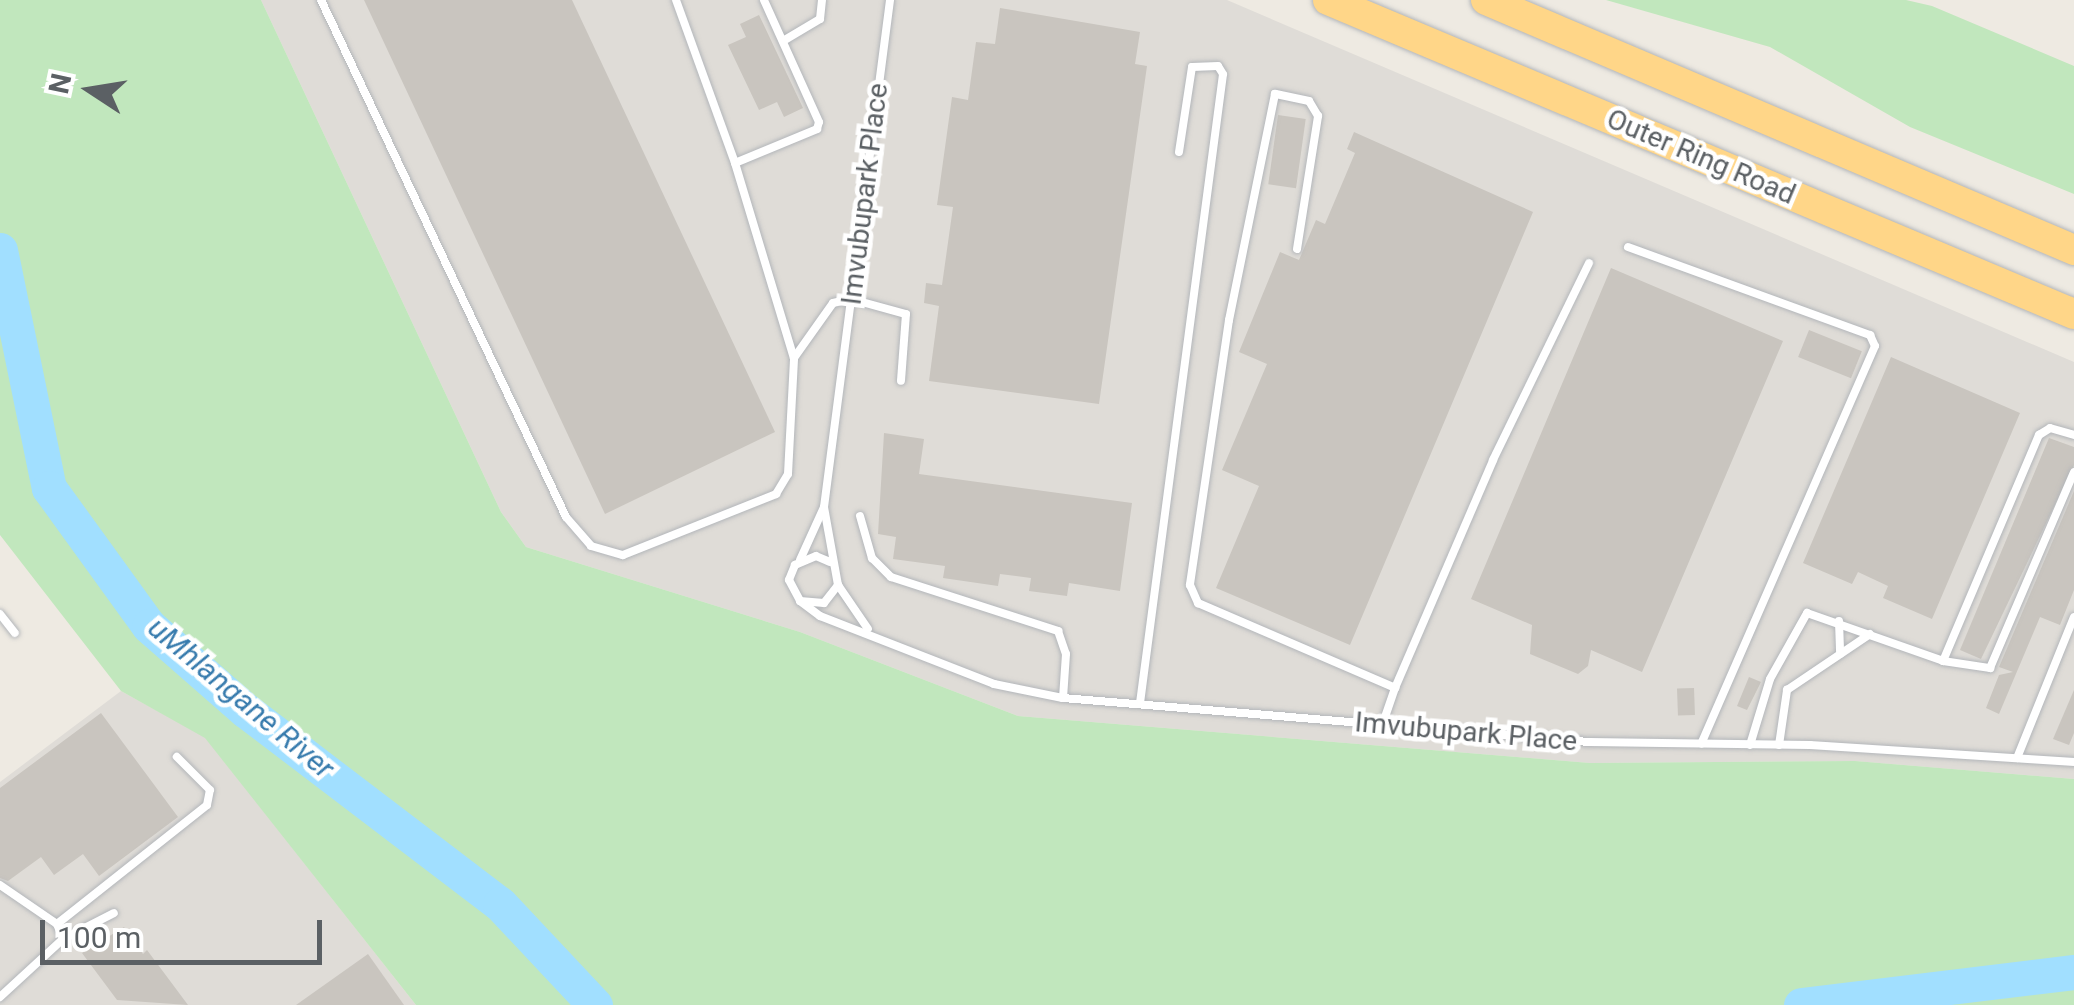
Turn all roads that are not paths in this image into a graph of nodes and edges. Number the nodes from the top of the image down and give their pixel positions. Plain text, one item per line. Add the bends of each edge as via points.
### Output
1 (321, 0) edge
2 (676, 0) edge
3 (764, 0) edge
4 (822, 0) edge
5 (890, 0) edge
6 (1328, 0) edge
7 (1486, 0) edge
8 (783, 41) junction
9 (1179, 152) dead end
10 (735, 162) junction
11 (1628, 247) dead end
12 (1297, 249) dead end
13 (2074, 250) edge
14 (1589, 263) dead end
15 (852, 299) junction
16 (2074, 314) edge
17 (794, 358) junction
18 (901, 382) dead end
19 (2074, 435) edge
20 (2074, 472) edge
21 (824, 508) junction
22 (860, 516) dead end
23 (800, 560) junction
24 (830, 562) junction
25 (838, 585) junction
26 (800, 601) junction
27 (0, 614) edge
28 (2074, 617) edge
29 (1839, 621) junction
30 (871, 632) junction
31 (15, 633) dead end
32 (1870, 634) junction
33 (1840, 654) junction
34 (1943, 661) junction
35 (1396, 688) junction
36 (1062, 698) junction
37 (1140, 703) junction
38 (1382, 725) junction
39 (1701, 744) junction
40 (1750, 745) junction
41 (1779, 745) junction
42 (2074, 750) edge
43 (177, 757) dead end
44 (2017, 758) junction
45 (2071, 762) edge
46 (0, 885) edge
47 (114, 914) dead end
48 (57, 924) junction
49 (63, 940) junction
50 (0, 997) edge

1 - 17 lane via 566,516 591,546 623,556 776,494 788,474
2 - 10 lane
3 - 8 lane
4 - 8 lane via 820,19
5 - 15 lane, Imvubupark Place
6 - 16 highway, Outer Ring Road
7 - 13 highway
8 - 10 lane via 818,126
9 - 37 lane via 1192,67 1218,66
10 - 17 lane
11 - 39 lane via 1870,335 1875,346
12 - 35 lane via 1318,116 1309,101 1275,94 1229,320 1190,585 1198,603 1215,612
14 - 35 lane via 1493,460
15 - 17 lane via 821,312
15 - 18 lane via 908,318
15 - 21 lane, Imvubupark Place
19 - 34 lane via 2050,428 2040,435
20 - 34 lane via 1990,668
21 - 23 lane, Imvubupark Place
21 - 24 lane, Imvubupark Place
22 - 36 lane via 872,558 891,577 1058,631 1066,654
23 - 24 lane via 816,556
23 - 26 lane, Imvubupark Place via 789,580
24 - 25 lane, Imvubupark Place
25 - 26 lane via 824,603
25 - 30 lane, Imvubupark Place
26 - 30 lane, Imvubupark Place via 820,616
27 - 31 lane
28 - 44 lane
29 - 32 lane
29 - 33 lane
29 - 40 lane via 1816,612 1802,617 1770,679
30 - 36 lane, Imvubupark Place via 994,684
32 - 33 lane
32 - 34 lane
33 - 41 lane via 1787,690
35 - 38 lane
36 - 37 lane, Imvubupark Place
37 - 38 lane, Imvubupark Place
38 - 39 lane, Imvubupark Place
39 - 40 lane, Imvubupark Place
40 - 41 lane, Imvubupark Place
41 - 44 lane, Imvubupark Place
42 - 45 lane
43 - 48 lane via 210,790 207,805
44 - 45 lane, Imvubupark Place
46 - 48 lane
47 - 49 lane
48 - 49 lane
49 - 50 lane

